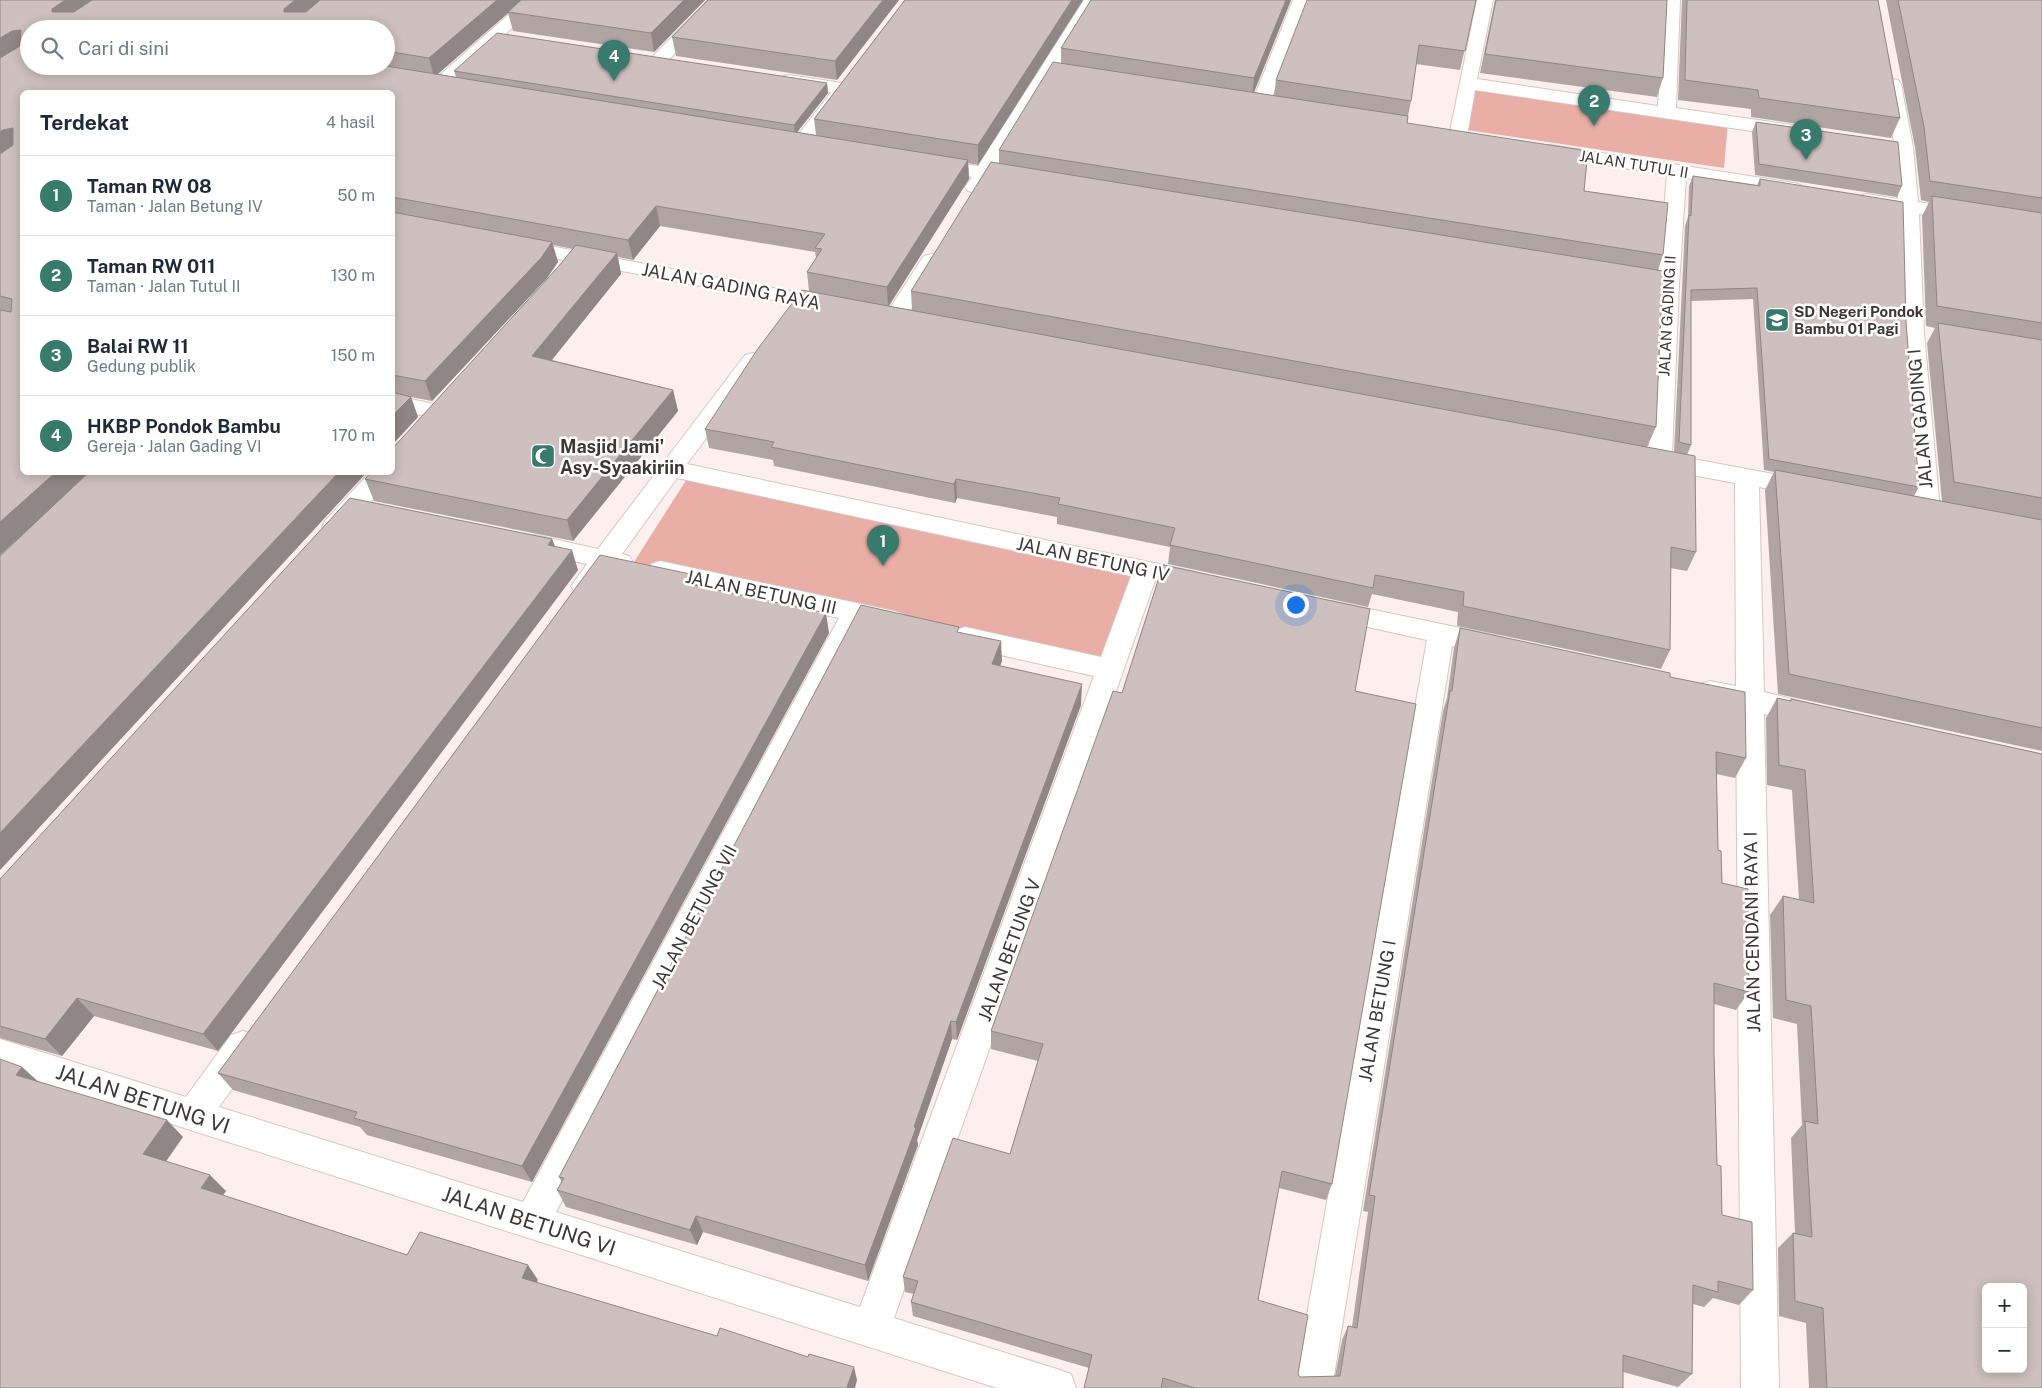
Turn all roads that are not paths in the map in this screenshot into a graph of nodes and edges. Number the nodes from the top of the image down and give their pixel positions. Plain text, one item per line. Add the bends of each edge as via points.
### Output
1 (535, 0) edge
2 (717, 0) edge
3 (1092, 0) edge
4 (1302, 0) edge
5 (1485, 0) edge
6 (1672, 0) edge
7 (495, 35) junction
8 (514, 38) edge
9 (639, 57) edge
10 (658, 60) junction
11 (678, 63) edge
12 (1889, 68) edge
13 (1048, 72) junction
14 (854, 74) edge
15 (1067, 75) edge
16 (775, 78) edge
17 (420, 82) edge
18 (1467, 83) junction
19 (439, 85) junction
20 (459, 88) edge
21 (842, 88) junction
22 (1241, 102) edge
23 (1260, 104) junction
24 (1279, 108) edge
25 (1666, 112) junction
26 (1805, 132) edge
27 (1439, 133) edge
28 (1458, 136) junction
29 (1477, 139) edge
30 (781, 140) edge
31 (801, 143) junction
32 (1884, 144) edge
33 (820, 146) edge
34 (1904, 147) junction
35 (1534, 148) edge
36 (915, 162) edge
37 (1677, 171) junction
38 (984, 174) junction
39 (1043, 183) edge
40 (1812, 192) edge
41 (1851, 198) edge
42 (964, 205) edge
43 (1909, 207) junction
44 (1976, 217) edge
45 (498, 242) edge
46 (940, 245) edge
47 (575, 257) junction
48 (1610, 275) edge
49 (560, 276) edge
50 (1668, 285) junction
51 (766, 342) edge
52 (395, 403) edge
53 (440, 412) edge
54 (672, 469) junction
55 (382, 475) edge
56 (1747, 477) junction
57 (1823, 491) edge
58 (352, 506) junction
59 (1928, 511) edge
60 (382, 512) edge
61 (517, 540) edge
62 (319, 543) edge
63 (604, 558) junction
64 (1146, 570) junction
65 (1222, 587) edge
66 (1308, 605) edge
67 (569, 606) edge
68 (856, 613) junction
69 (1441, 634) junction
70 (1518, 650) edge
71 (1110, 669) junction
72 (1691, 687) edge
73 (1749, 700) junction
74 (1834, 718) edge
75 (257, 1027) edge
76 (0, 1054) edge
77 (193, 1115) junction
78 (532, 1222) junction
79 (871, 1329) junction
80 (1057, 1388) edge
81 (1313, 1388) edge
82 (1760, 1388) edge

1 - 7 street
2 - 10 street
3 - 13 street
4 - 23 street
5 - 18 street
6 - 25 street
7 - 8 street
7 - 19 street
9 - 10 street
10 - 11 street
12 - 34 street, JALAN GADING I
13 - 15 street
13 - 38 street
14 - 21 street
16 - 21 street
17 - 19 street
18 - 25 street
18 - 28 street
19 - 20 street
21 - 31 street
22 - 23 street
23 - 24 street
25 - 26 street
27 - 28 street
28 - 29 street
30 - 31 street
31 - 33 street
32 - 34 street
34 - 43 street, JALAN GADING I
35 - 37 street, JALAN TUTUL II
36 - 38 street
37 - 40 street, JALAN TUTUL II
37 - 50 street, JALAN GADING II
38 - 39 street
38 - 42 street
41 - 43 street
43 - 44 street
43 - 59 street, JALAN GADING I via 1922,334
45 - 47 street, JALAN GADING RAYA
46 - 47 street, JALAN GADING RAYA via 887,315 792,309
47 - 49 street
48 - 50 street
50 - 56 street, JALAN GADING II via 1650,459
51 - 54 street
52 - 53 street
54 - 63 street
54 - 64 street, JALAN BETUNG IV
55 - 58 street
56 - 57 street
56 - 73 street, JALAN CENDANI RAYA I
58 - 60 street
58 - 62 street
61 - 63 street, JALAN BETUNG III
63 - 67 street
63 - 68 street, JALAN BETUNG III
64 - 65 street, JALAN BETUNG IV
64 - 71 street, JALAN BETUNG V
66 - 69 street
68 - 71 street, JALAN BETUNG III
68 - 78 street, JALAN BETUNG VII
69 - 70 street
69 - 81 street, JALAN BETUNG I
71 - 79 street, JALAN BETUNG V
72 - 73 street
73 - 74 street
73 - 82 street, JALAN CENDANI RAYA I
75 - 77 street
76 - 77 street, JALAN BETUNG VI
77 - 78 street, JALAN BETUNG VI
78 - 79 street, JALAN BETUNG VI
79 - 80 street, JALAN BETUNG VI

